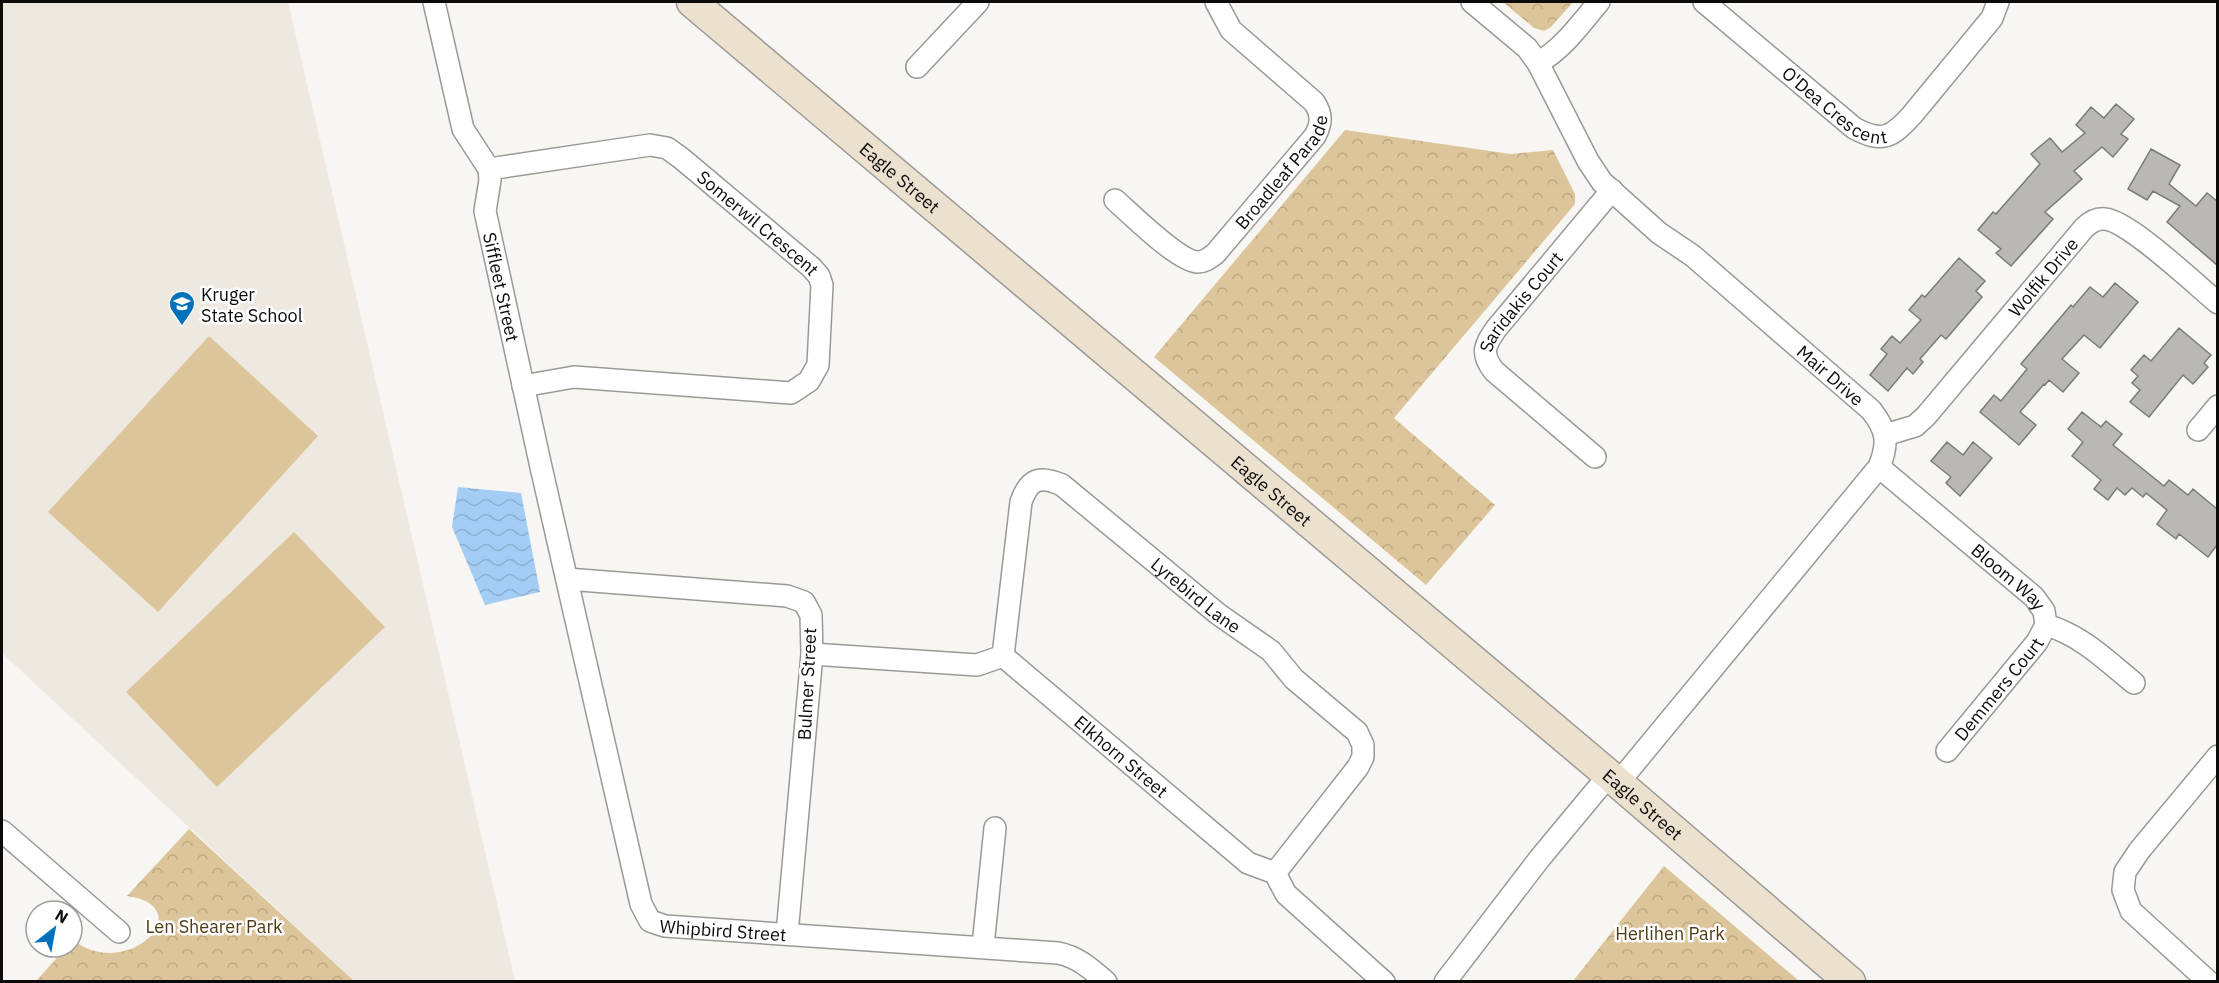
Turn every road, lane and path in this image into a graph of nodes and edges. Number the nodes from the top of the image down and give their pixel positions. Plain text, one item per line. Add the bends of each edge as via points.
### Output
1 (434, 2) edge
2 (692, 2) edge
3 (1216, 2) edge
4 (1472, 2) edge
5 (1599, 2) edge
6 (1704, 2) edge
7 (1998, 2) edge
8 (982, 3) edge
9 (1538, 63) junction
10 (917, 67) dead end
11 (489, 169) junction
12 (1611, 190) junction
13 (1115, 200) dead end
14 (2217, 303) edge
15 (524, 386) junction
16 (2217, 406) edge
17 (2198, 430) dead end
18 (1885, 435) junction
19 (1595, 457) dead end
20 (1879, 467) junction
21 (567, 579) junction
22 (2046, 625) junction
23 (812, 654) junction
24 (1003, 656) junction
25 (2134, 683) dead end
26 (1947, 751) dead end
27 (2217, 756) edge
28 (1614, 779) junction
29 (995, 828) dead end
30 (2, 831) edge
31 (1275, 873) junction
32 (119, 932) dead end
33 (787, 934) junction
34 (983, 946) junction
35 (1106, 981) edge
36 (1384, 981) edge
37 (1445, 981) edge
38 (1850, 981) edge
39 (2209, 981) edge

1 - 11 street via 463,129
2 - 28 street, Eagle Street
3 - 13 street, Broadleaf Parade via 1231,30 1314,102 1321,119 1315,136 1206,260 1197,262 1179,255
4 - 9 street, Mair Drive via 1527,48
5 - 9 street via 1570,38
6 - 7 street, O'Dea Crescent via 1854,128 1883,138 1899,130 1912,115 1992,18
8 - 10 street
9 - 12 street, Mair Drive via 1594,172
11 - 15 street, Siffleet Street via 485,211
11 - 15 street, Somerwil Crescent via 650,145 667,148 811,267 822,285 818,365 809,381 791,393 574,377
12 - 18 street, Mair Drive via 1872,410
12 - 19 street, Saridakis Court via 1496,329 1485,352 1494,371
14 - 18 street, Wolfik Drive via 2123,225 2093,220 1926,416 1915,426
15 - 21 street, Siffleet Street
16 - 17 street
18 - 20 street
20 - 22 street, Bloom Way via 2034,597 2044,611
20 - 28 street
21 - 23 street, Bulmer Street via 787,596 804,602 811,615
21 - 33 street, Whipbird Street via 641,904 650,921 665,926
22 - 25 street, Bloom Way via 2078,638
22 - 26 street, Demmers Court via 2037,642
23 - 24 street via 977,665
23 - 33 street, Bulmer Street
24 - 31 street, Elkhorn Street via 1248,863
24 - 31 street, Lyrebird Lane via 1021,502 1026,490 1037,480 1047,478 1062,485 1218,614 1257,640 1294,679 1357,732 1364,757
27 - 39 street via 2139,851 2125,872 2123,890 2131,911
28 - 37 street via 1540,858
28 - 38 street, Eagle Street
29 - 34 street
30 - 32 street
31 - 36 street via 1286,894
33 - 34 street, Whipbird Street
34 - 35 street, Whipbird Street via 1058,952 1083,963

